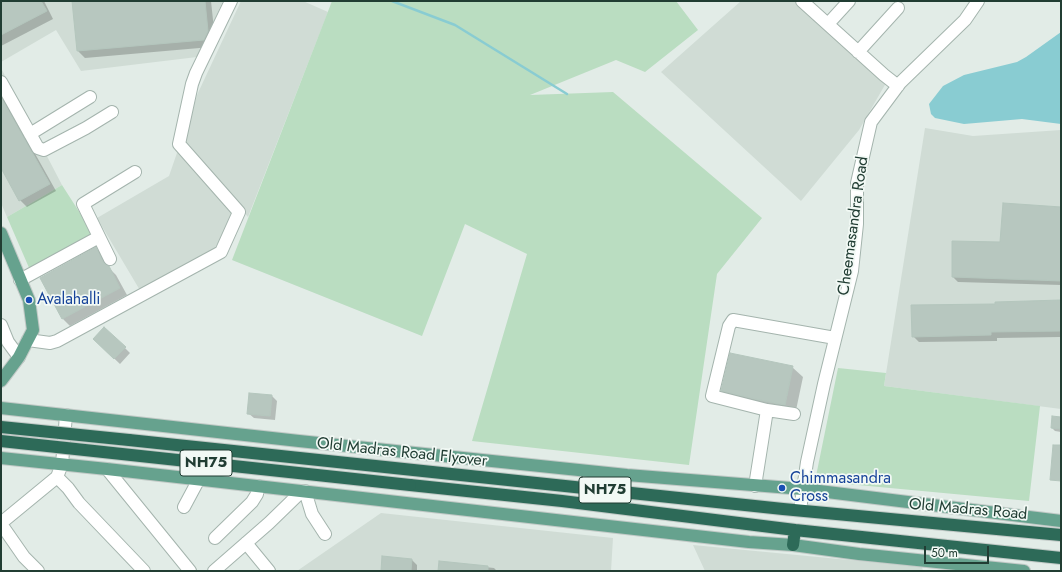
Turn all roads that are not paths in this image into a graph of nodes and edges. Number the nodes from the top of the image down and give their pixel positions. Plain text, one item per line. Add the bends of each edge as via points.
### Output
1 (230, 1) edge
2 (802, 1) edge
3 (849, 1) edge
4 (978, 1) edge
5 (898, 8) dead end
6 (828, 24) junction
7 (858, 52) junction
8 (1, 82) edge
9 (898, 86) junction
10 (90, 97) dead end
11 (112, 112) dead end
12 (30, 134) junction
13 (135, 172) dead end
14 (1, 233) edge
15 (99, 237) junction
16 (110, 259) dead end
17 (20, 280) junction
18 (1, 325) edge
19 (835, 338) junction
20 (28, 340) junction
21 (19, 357) junction
22 (1, 381) edge
23 (1, 408) edge
24 (767, 410) junction
25 (794, 414) dead end
26 (66, 415) junction
27 (1, 427) edge
28 (1, 441) edge
29 (1, 458) edge
30 (62, 464) junction
31 (108, 469) junction
32 (57, 477) junction
33 (200, 479) junction
34 (258, 486) junction
35 (755, 486) junction
36 (803, 489) junction
37 (303, 491) junction
38 (184, 507) dead end
39 (800, 510) junction
40 (1061, 521) edge
41 (1, 523) edge
42 (795, 530) junction
43 (325, 534) dead end
44 (1061, 536) edge
45 (216, 538) dead end
46 (246, 543) junction
47 (793, 545) junction
48 (1061, 558) edge
49 (218, 570) edge
50 (38, 571) edge
51 (144, 571) edge
52 (190, 571) edge
53 (269, 571) edge
54 (1024, 571) edge

1 - 20 street via 192,84 179,144 239,212 222,252 58,341 50,343
2 - 6 street
3 - 6 street
4 - 9 street, Cheemasandra Road via 965,20
5 - 7 street
6 - 7 street
7 - 9 street
8 - 12 street
9 - 19 street, Cheemasandra Road via 871,122 857,183 857,224 852,270
10 - 12 street
11 - 12 street via 44,150 38,148
13 - 15 street via 83,204
14 - 17 main road
15 - 16 street
15 - 17 street
17 - 20 main road via 29,300 33,330
18 - 21 street via 8,342
19 - 24 street via 733,320 729,326 712,396
19 - 36 street, Cheemasandra Road
20 - 21 main road
21 - 22 main road
23 - 26 main road
24 - 25 street
24 - 35 street
26 - 30 street
26 - 35 main road via 627,475
27 - 39 highway, Old Madras Road Flyover / NH75, bridge
28 - 42 highway, Old Madras Road Flyover / NH75, bridge via 562,501
29 - 30 main road
30 - 31 main road
30 - 32 street
31 - 33 main road
31 - 52 street
32 - 41 street
32 - 51 street
33 - 34 main road
33 - 38 street
34 - 37 main road
34 - 45 street via 252,502
35 - 36 main road
36 - 39 street, Cheemasandra Road
36 - 40 main road
37 - 43 street via 312,514
37 - 46 street
37 - 47 main road
39 - 44 highway, Old Madras Road / NH75
41 - 50 street via 24,557
42 - 47 highway
42 - 48 highway, NH75
46 - 49 street
46 - 53 street
47 - 54 main road

